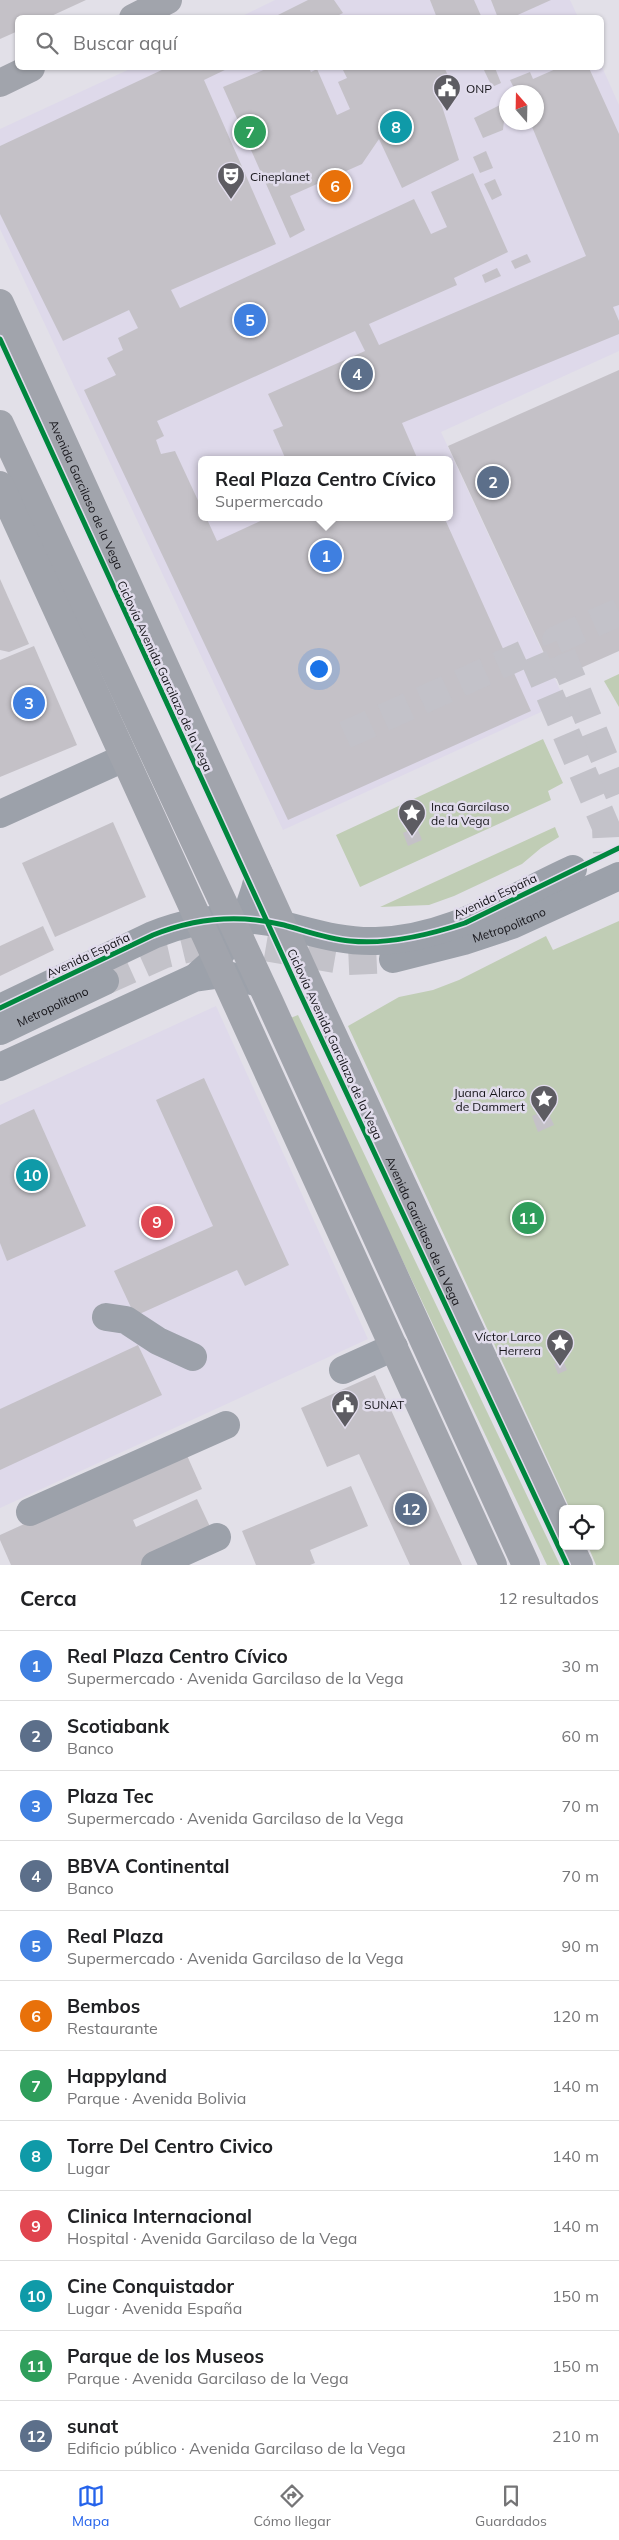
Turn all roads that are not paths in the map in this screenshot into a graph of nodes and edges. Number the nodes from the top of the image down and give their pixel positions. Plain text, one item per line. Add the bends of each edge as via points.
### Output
1 (168, 0) edge
2 (139, 15) edge
3 (27, 70) edge
4 (0, 83) edge
5 (0, 303) edge
6 (0, 424) edge
7 (0, 485) edge
8 (124, 758) junction
9 (0, 814) edge
10 (573, 870) dead end
11 (259, 874) junction
12 (619, 876) edge
13 (200, 921) junction
14 (237, 924) junction
15 (283, 925) junction
16 (393, 959) tunnel mouth
17 (220, 966) junction
18 (105, 981) tunnel mouth
19 (265, 993) junction
20 (0, 1008) edge
21 (0, 1031) edge
22 (252, 1037) junction
23 (0, 1067) edge
24 (106, 1317) dead end
25 (394, 1347) junction
26 (193, 1356) dead end
27 (343, 1370) dead end
28 (226, 1425) dead end
29 (30, 1512) dead end
30 (559, 1521) edge
31 (217, 1537) dead end
32 (572, 1550) edge
33 (155, 1565) edge
34 (493, 1565) edge
35 (526, 1565) edge
36 (579, 1565) edge

1 - 2 main road
3 - 4 main road
5 - 11 main road, Avenida Garcilaso de la Vega
6 - 14 main road
7 - 8 main road
8 - 9 street
8 - 13 main road
10 - 15 street, Avenida España via 466,923 407,938 352,941 319,936
11 - 14 street
11 - 15 main road, Avenida Garcilaso de la Vega
12 - 16 street, Metropolitano via 512,925 464,942
13 - 14 street, Avenida España
13 - 17 main road
13 - 20 street, Avenida España via 154,935
14 - 15 street, Avenida España
14 - 17 street
14 - 19 main road
15 - 30 main road, Avenida Garcilaso de la Vega
17 - 19 street
17 - 22 main road
17 - 23 street
18 - 21 street, Metropolitano
19 - 22 main road
19 - 35 main road
22 - 25 main road
24 - 26 street via 126,1320 158,1341
25 - 27 street
25 - 34 main road
28 - 29 street
31 - 33 street
32 - 36 main road

